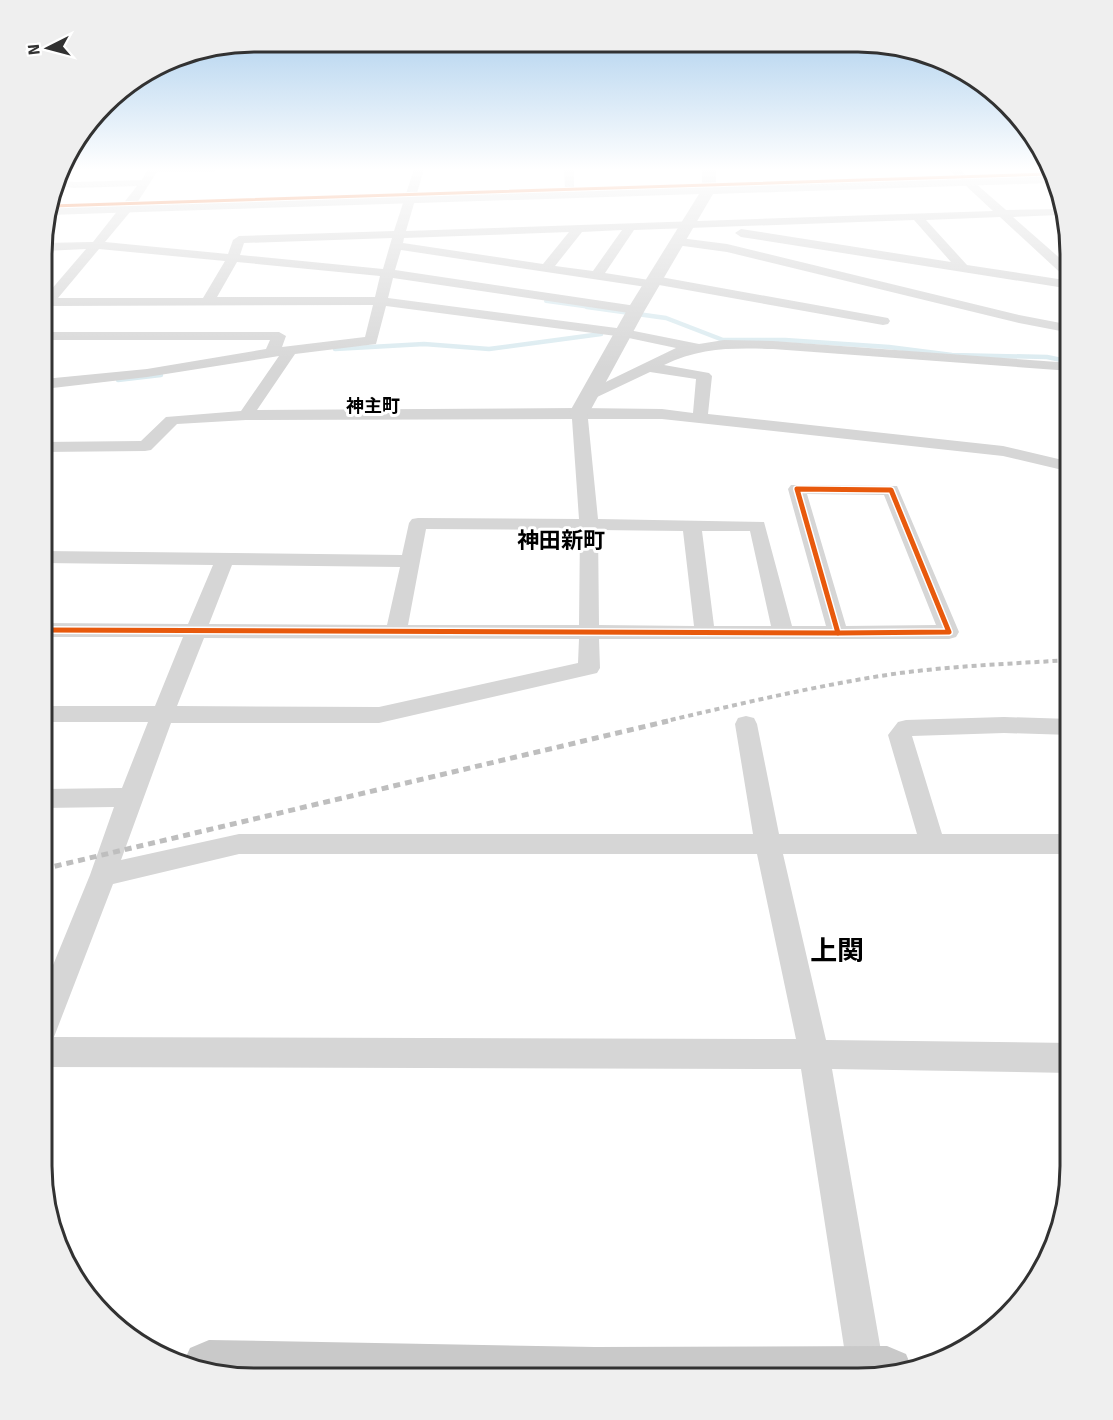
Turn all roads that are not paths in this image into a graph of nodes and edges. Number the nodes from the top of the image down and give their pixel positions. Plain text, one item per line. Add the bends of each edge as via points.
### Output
1 (104, 235) edge
2 (400, 235) edge
3 (460, 235) edge
4 (522, 235) edge
5 (573, 235) edge
6 (625, 235) edge
7 (684, 235) edge
8 (738, 235) edge
9 (933, 235) edge
10 (1027, 235) edge
11 (399, 240) junction
12 (680, 242) junction
13 (53, 247) edge
14 (93, 248) junction
15 (52, 252) edge
16 (505, 253) junction
17 (231, 261) junction
18 (1060, 265) edge
19 (546, 268) junction
20 (965, 270) junction
21 (597, 275) junction
22 (387, 276) junction
23 (912, 276) junction
24 (654, 282) junction
25 (1060, 283) edge
26 (52, 295) edge
27 (298, 300) junction
28 (208, 301) junction
29 (381, 301) junction
30 (52, 303) edge
31 (636, 310) junction
32 (284, 327) junction
33 (1060, 327) edge
34 (624, 333) junction
35 (52, 336) edge
36 (875, 336) junction
37 (698, 348) junction
38 (290, 350) junction
39 (272, 352) junction
40 (1060, 366) edge
41 (649, 367) junction
42 (52, 383) edge
43 (584, 404) junction
44 (246, 415) junction
45 (700, 418) junction
46 (52, 447) edge
47 (1060, 464) edge
48 (589, 524) junction
49 (692, 525) junction
50 (52, 557) edge
51 (224, 560) junction
52 (409, 561) junction
53 (52, 630) edge
54 (195, 632) junction
55 (396, 632) junction
56 (590, 632) junction
57 (705, 633) junction
58 (783, 633) junction
59 (838, 633) junction
60 (52, 714) edge
61 (162, 715) junction
62 (746, 724) dead end
63 (1060, 727) edge
64 (130, 797) junction
65 (52, 798) edge
66 (933, 844) junction
67 (1060, 844) edge
68 (768, 845) junction
69 (103, 875) junction
70 (52, 1005) edge
71 (52, 1052) edge
72 (814, 1054) junction
73 (1060, 1058) edge
74 (876, 1367) edge

1 - 14 street
2 - 11 street
3 - 11 street
4 - 16 street
5 - 19 street
6 - 21 street
7 - 12 street
8 - 23 street
9 - 20 street
10 - 18 street
11 - 16 street
11 - 17 street via 239,240
11 - 22 street
12 - 23 street
12 - 24 street
13 - 14 street
14 - 15 street
14 - 17 street
14 - 26 street
16 - 19 street
17 - 22 street
17 - 28 street
19 - 21 street
20 - 23 street
20 - 25 street
21 - 24 street
22 - 29 street
22 - 31 street
23 - 33 street via 1019,319
23 - 36 street
24 - 31 street
24 - 36 street
27 - 28 street
27 - 29 street
27 - 32 street
28 - 30 street
29 - 34 street
29 - 38 street via 371,342
31 - 34 street
32 - 35 street
32 - 39 street
34 - 37 street
34 - 43 street
36 - 37 street
36 - 40 street via 928,358
37 - 41 street via 681,351
38 - 39 street
38 - 44 street
39 - 42 street via 147,373
41 - 43 street
41 - 45 street via 704,376
43 - 44 street
43 - 45 street
43 - 48 street
44 - 46 street via 172,420 145,446
45 - 47 street via 1003,451
48 - 49 street
48 - 52 street via 418,523
48 - 56 street
49 - 57 street
49 - 58 street via 758,526
50 - 51 street
51 - 52 street
51 - 54 street
52 - 55 street
53 - 54 street
54 - 55 street
54 - 61 street
55 - 56 street
56 - 57 street
56 - 61 street via 589,668 380,715
57 - 58 street
58 - 59 street
59 - 59 street via 949,632 891,490 797,489
60 - 61 street
61 - 64 street
62 - 68 street
63 - 66 street via 906,728 900,735
64 - 65 street
64 - 69 street
66 - 67 street
66 - 68 street
68 - 69 street via 239,844
68 - 72 street
69 - 70 street
71 - 72 street
72 - 73 street
72 - 74 street

